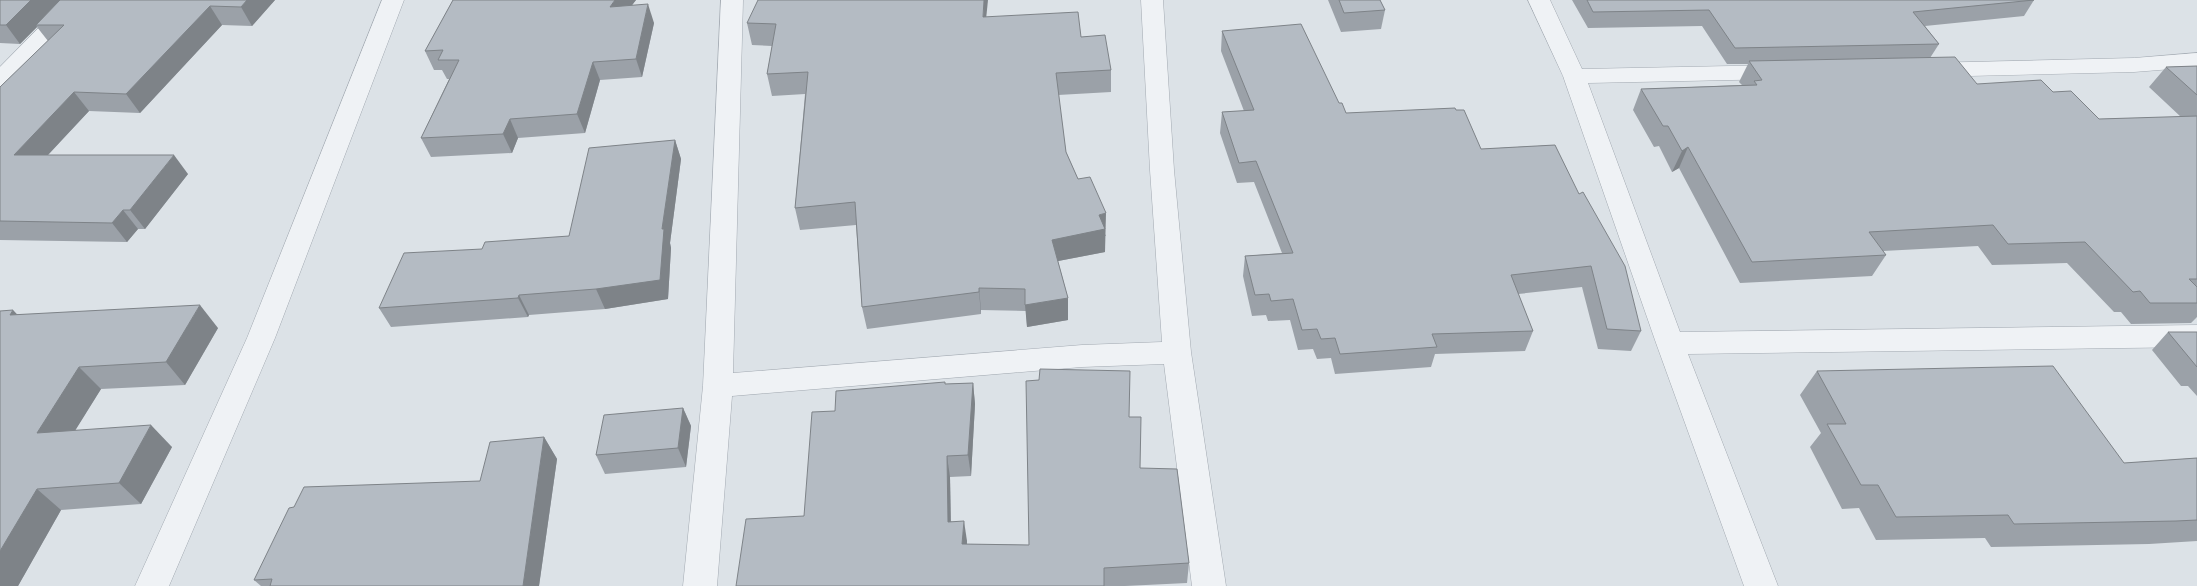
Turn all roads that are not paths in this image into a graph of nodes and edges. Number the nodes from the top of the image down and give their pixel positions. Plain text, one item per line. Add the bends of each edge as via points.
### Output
1 (78, 0) edge
2 (393, 0) edge
3 (732, 0) edge
4 (1152, 0) edge
5 (1538, 0) edge
6 (2197, 60) edge
7 (1908, 70) edge
8 (1800, 72) edge
9 (2, 75) edge
10 (1574, 76) junction
11 (2197, 336) edge
12 (1670, 343) junction
13 (1177, 352) junction
14 (718, 386) junction
15 (152, 586) edge
16 (700, 586) edge
17 (1209, 586) edge
18 (1761, 586) edge

1 - 9 street
2 - 15 street via 261,338
3 - 14 street
4 - 13 street
5 - 10 street
6 - 7 street via 2134,65
8 - 10 street
10 - 12 street
11 - 12 street
12 - 18 street
13 - 14 street via 1082,356
13 - 17 street
14 - 16 street

